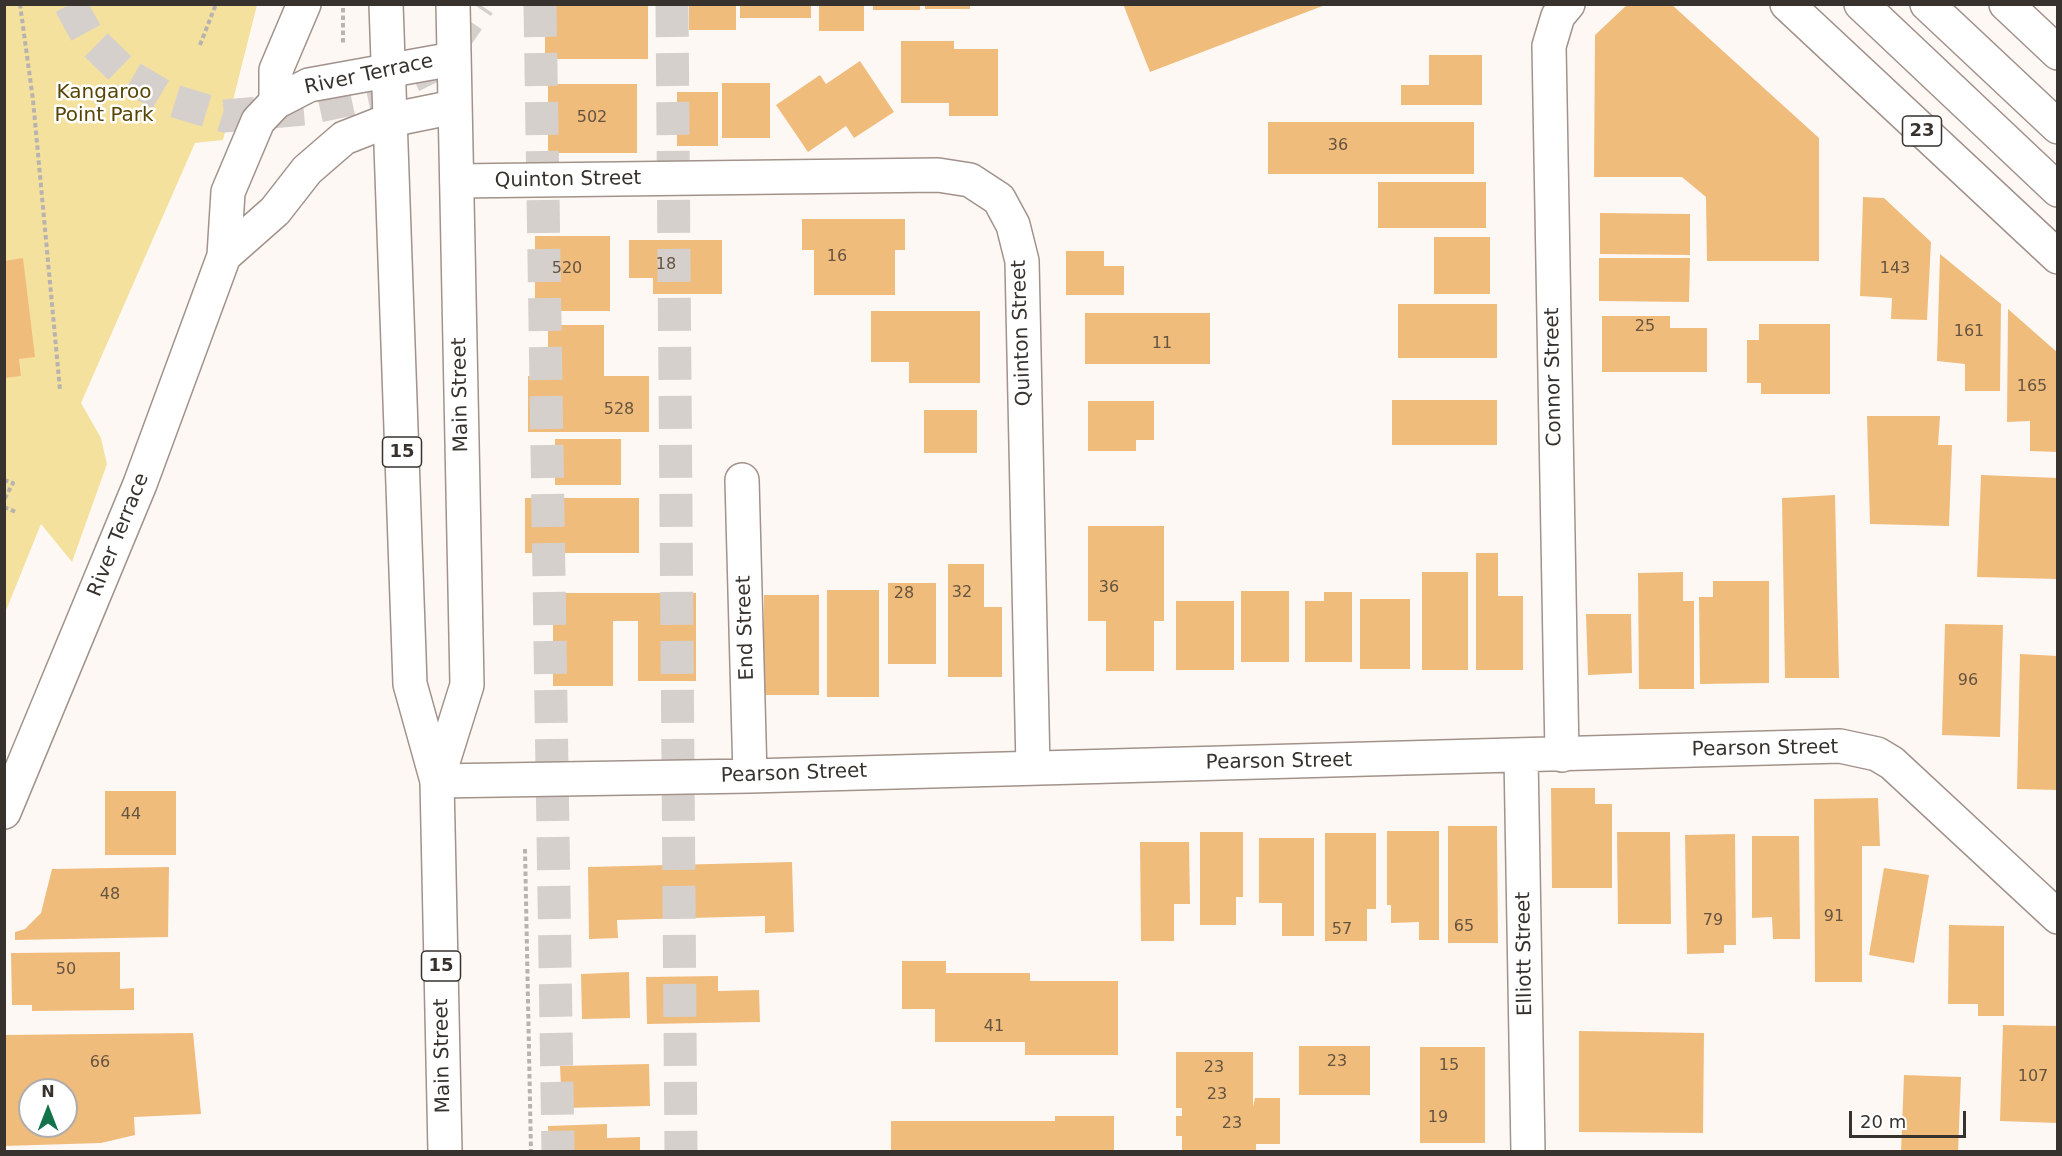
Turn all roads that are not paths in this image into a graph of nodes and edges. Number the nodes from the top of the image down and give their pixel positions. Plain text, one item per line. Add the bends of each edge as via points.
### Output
1 (304, 4) edge
2 (386, 4) edge
3 (453, 4) edge
4 (1568, 4) edge
5 (1787, 4) edge
6 (1861, 4) edge
7 (1927, 4) edge
8 (2006, 4) edge
9 (2058, 53) edge
10 (453, 59) junction
11 (388, 69) junction
12 (276, 102) junction
13 (454, 107) junction
14 (390, 120) junction
15 (2058, 127) edge
16 (456, 181) junction
17 (2058, 190) edge
18 (224, 256) junction
19 (2058, 257) edge
20 (742, 480) dead end
21 (1562, 755) junction
22 (1521, 756) junction
23 (1033, 768) junction
24 (750, 776) junction
25 (437, 781) junction
26 (4, 812) edge
27 (2058, 917) edge
28 (445, 1152) edge
29 (1528, 1152) edge

1 - 12 main road via 276,70
2 - 11 main road, Main Street / 15
3 - 10 main road, Main Street / 15
4 - 21 main road, Connor Street via 1558,16 1549,46
5 - 19 main road, 23
6 - 17 main road
7 - 15 main road
8 - 9 main road
10 - 11 main road, River Terrace
10 - 13 main road, Main Street / 15
11 - 12 main road, River Terrace via 309,85
11 - 14 main road, Main Street / 15
12 - 18 main road, River Terrace via 252,133 228,192
13 - 14 main road, River Terrace
13 - 16 main road, Main Street / 15
14 - 18 main road, River Terrace via 344,138 327,151 291,187 275,211
14 - 25 main road, Main Street / 15 via 410,684
16 - 23 main road, Quinton Street via 938,175 970,180 999,199 1013,225 1022,261
16 - 25 main road, Main Street / 15 via 468,685
18 - 26 main road, River Terrace via 140,484
20 - 24 main road, End Street
21 - 22 main road, Pearson Street
21 - 27 main road, Pearson Street via 1840,746 1877,754 1892,763
22 - 23 main road, Pearson Street
22 - 29 main road, Elliott Street
23 - 24 main road, Pearson Street
24 - 25 main road, Pearson Street
25 - 28 main road, Main Street / 15

